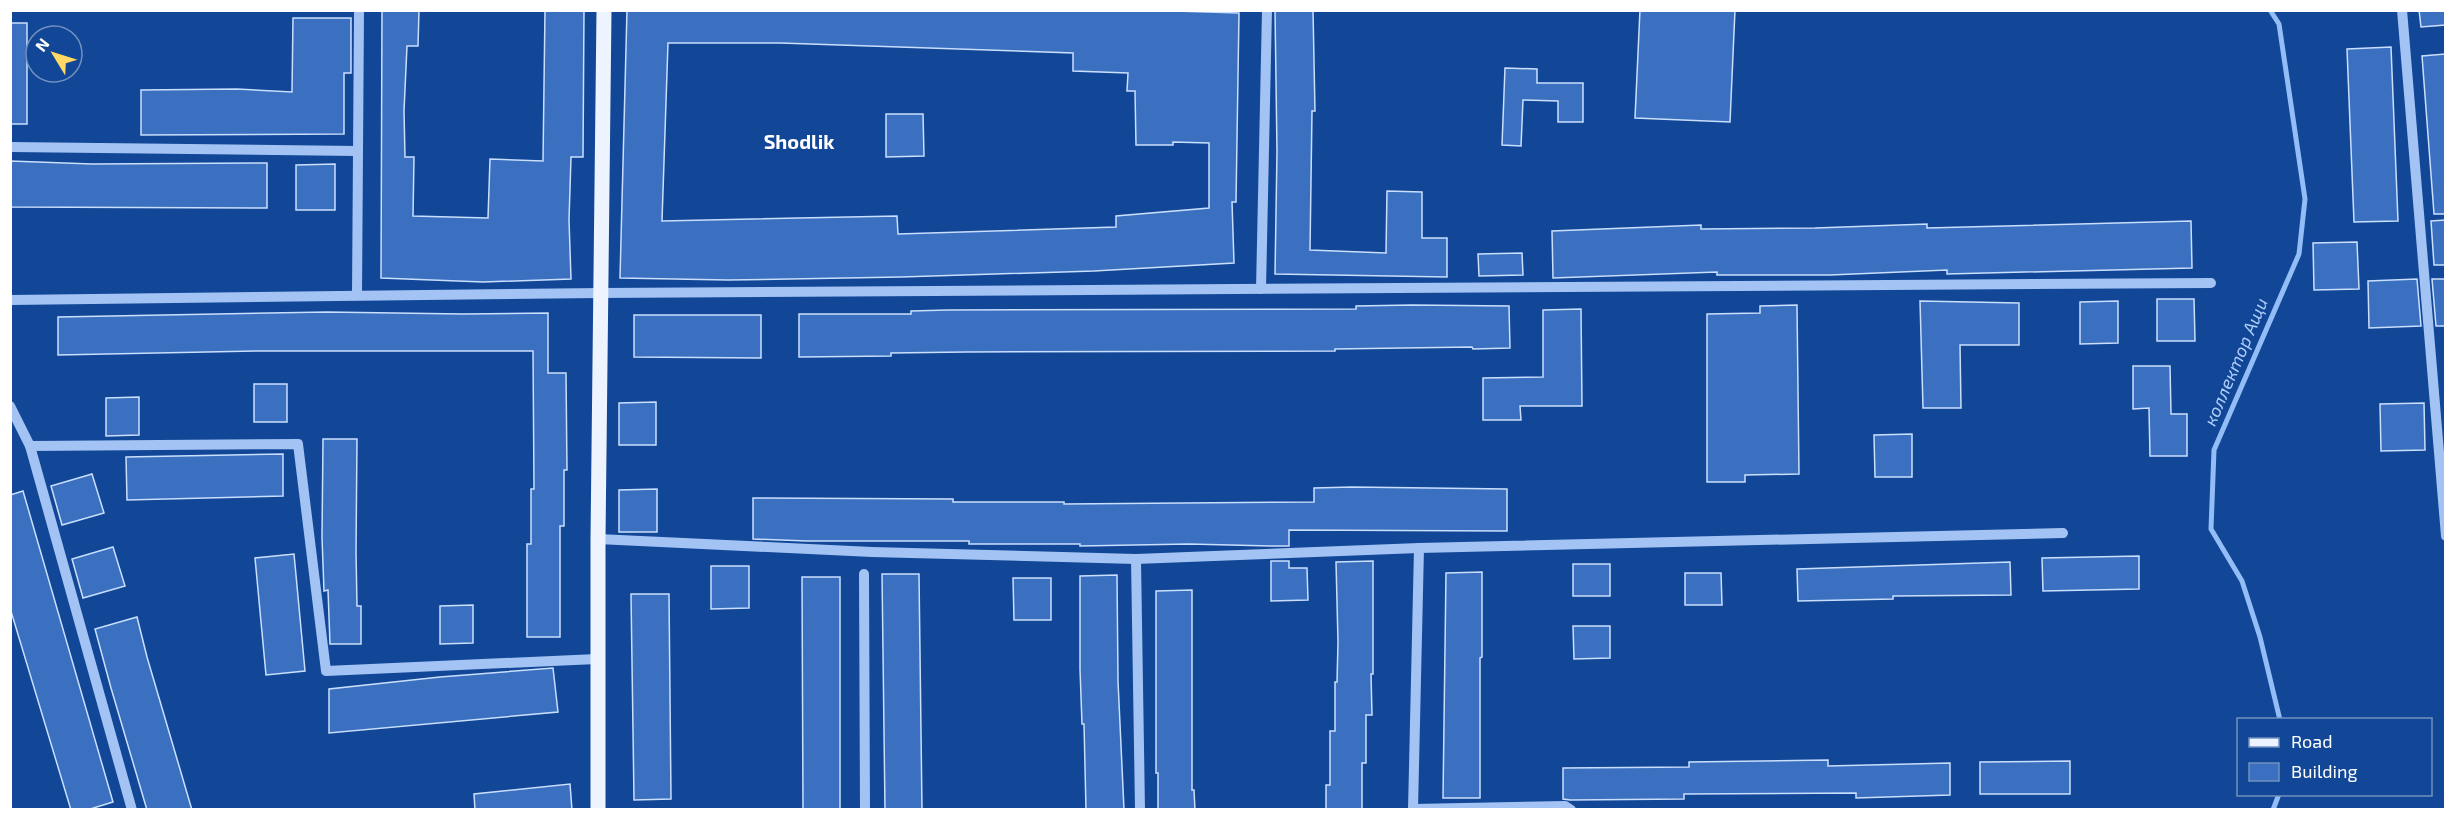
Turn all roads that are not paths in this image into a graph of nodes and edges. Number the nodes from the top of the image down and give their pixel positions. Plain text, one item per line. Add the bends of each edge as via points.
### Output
1 (359, 10) edge
2 (604, 10) edge
3 (1267, 10) edge
4 (2402, 10) edge
5 (10, 147) edge
6 (357, 151) junction
7 (2211, 282) dead end
8 (1261, 289) junction
9 (600, 293) junction
10 (357, 295) junction
11 (10, 300) edge
12 (10, 406) edge
13 (30, 446) junction
14 (2063, 533) dead end
15 (2445, 536) edge
16 (598, 539) junction
17 (1419, 548) junction
18 (1136, 559) junction
19 (864, 574) dead end
20 (597, 659) junction
21 (1413, 809) edge
22 (132, 810) edge
23 (598, 810) edge
24 (865, 810) edge
25 (1140, 810) edge
26 (1572, 810) edge

1 - 6 street
2 - 9 main road
3 - 8 street
4 - 15 street
5 - 6 street
6 - 10 street
7 - 8 street
8 - 9 street
9 - 10 street
9 - 16 main road
10 - 11 street
12 - 13 street
13 - 20 street via 298,444 326,671
13 - 22 street
14 - 17 street
16 - 18 street
16 - 20 main road
17 - 18 street
17 - 21 street
18 - 25 street
19 - 24 street
20 - 23 main road
21 - 26 street via 1565,806

